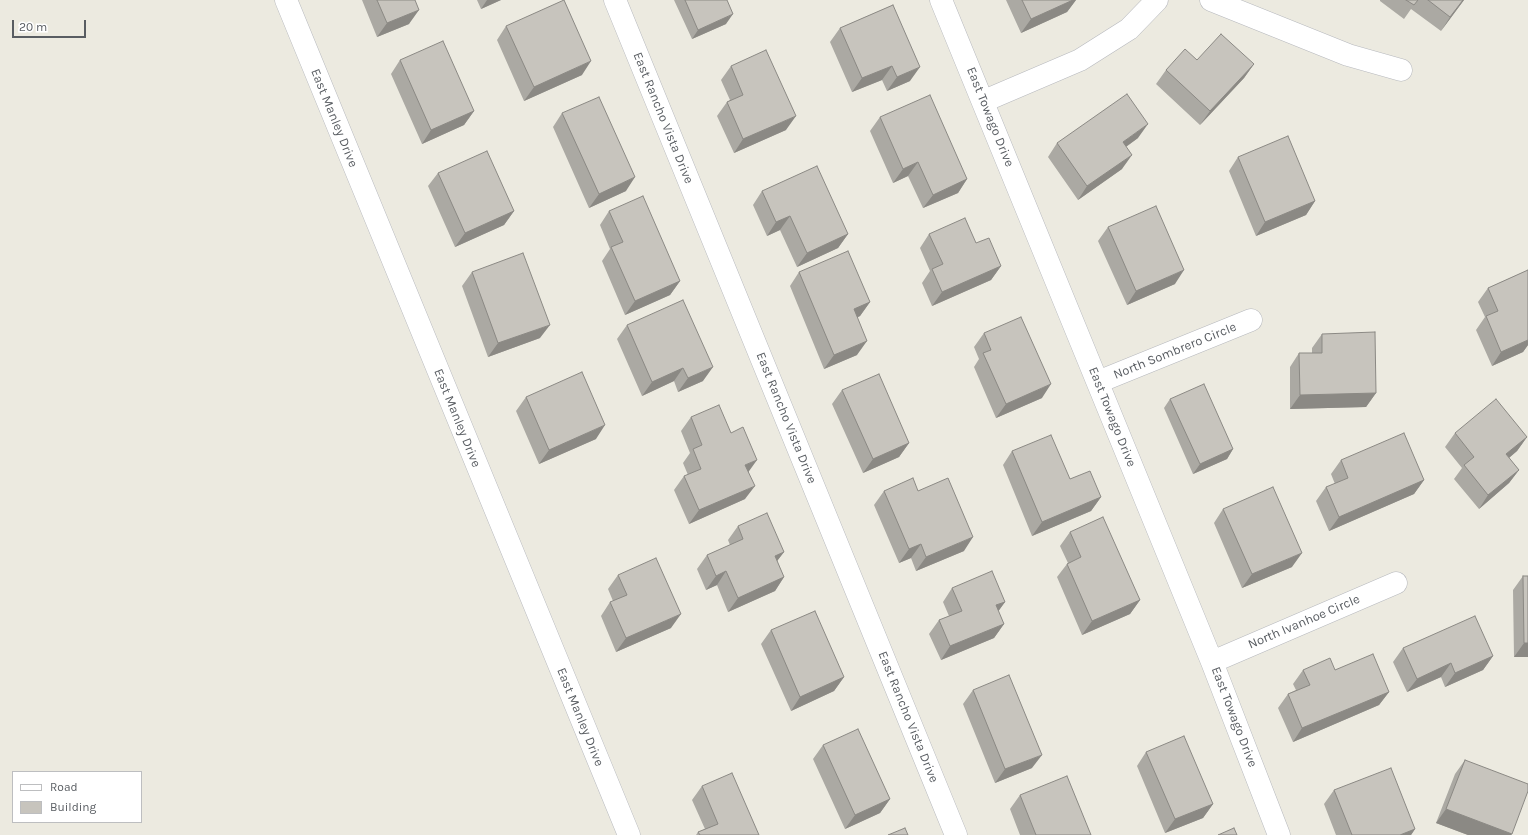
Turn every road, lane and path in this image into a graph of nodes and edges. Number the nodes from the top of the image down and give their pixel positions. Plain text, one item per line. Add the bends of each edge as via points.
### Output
1 (286, 0) edge
2 (615, 0) edge
3 (941, 0) edge
4 (1158, 0) edge
5 (1211, 0) edge
6 (1401, 70) dead end
7 (984, 101) junction
8 (1251, 320) dead end
9 (1098, 382) junction
10 (1396, 583) dead end
11 (1212, 662) junction
12 (629, 835) edge
13 (956, 835) edge
14 (1279, 835) edge

1 - 12 street, East Manley Drive
2 - 13 street, East Rancho Vista Drive
3 - 7 street, East Towago Drive
4 - 7 street via 1129,29 1080,60
5 - 6 street via 1348,55
7 - 9 street, East Towago Drive
8 - 9 street, North Sombrero Circle
9 - 11 street, East Towago Drive
10 - 11 street, North Ivanhoe Circle
11 - 14 street, East Towago Drive

